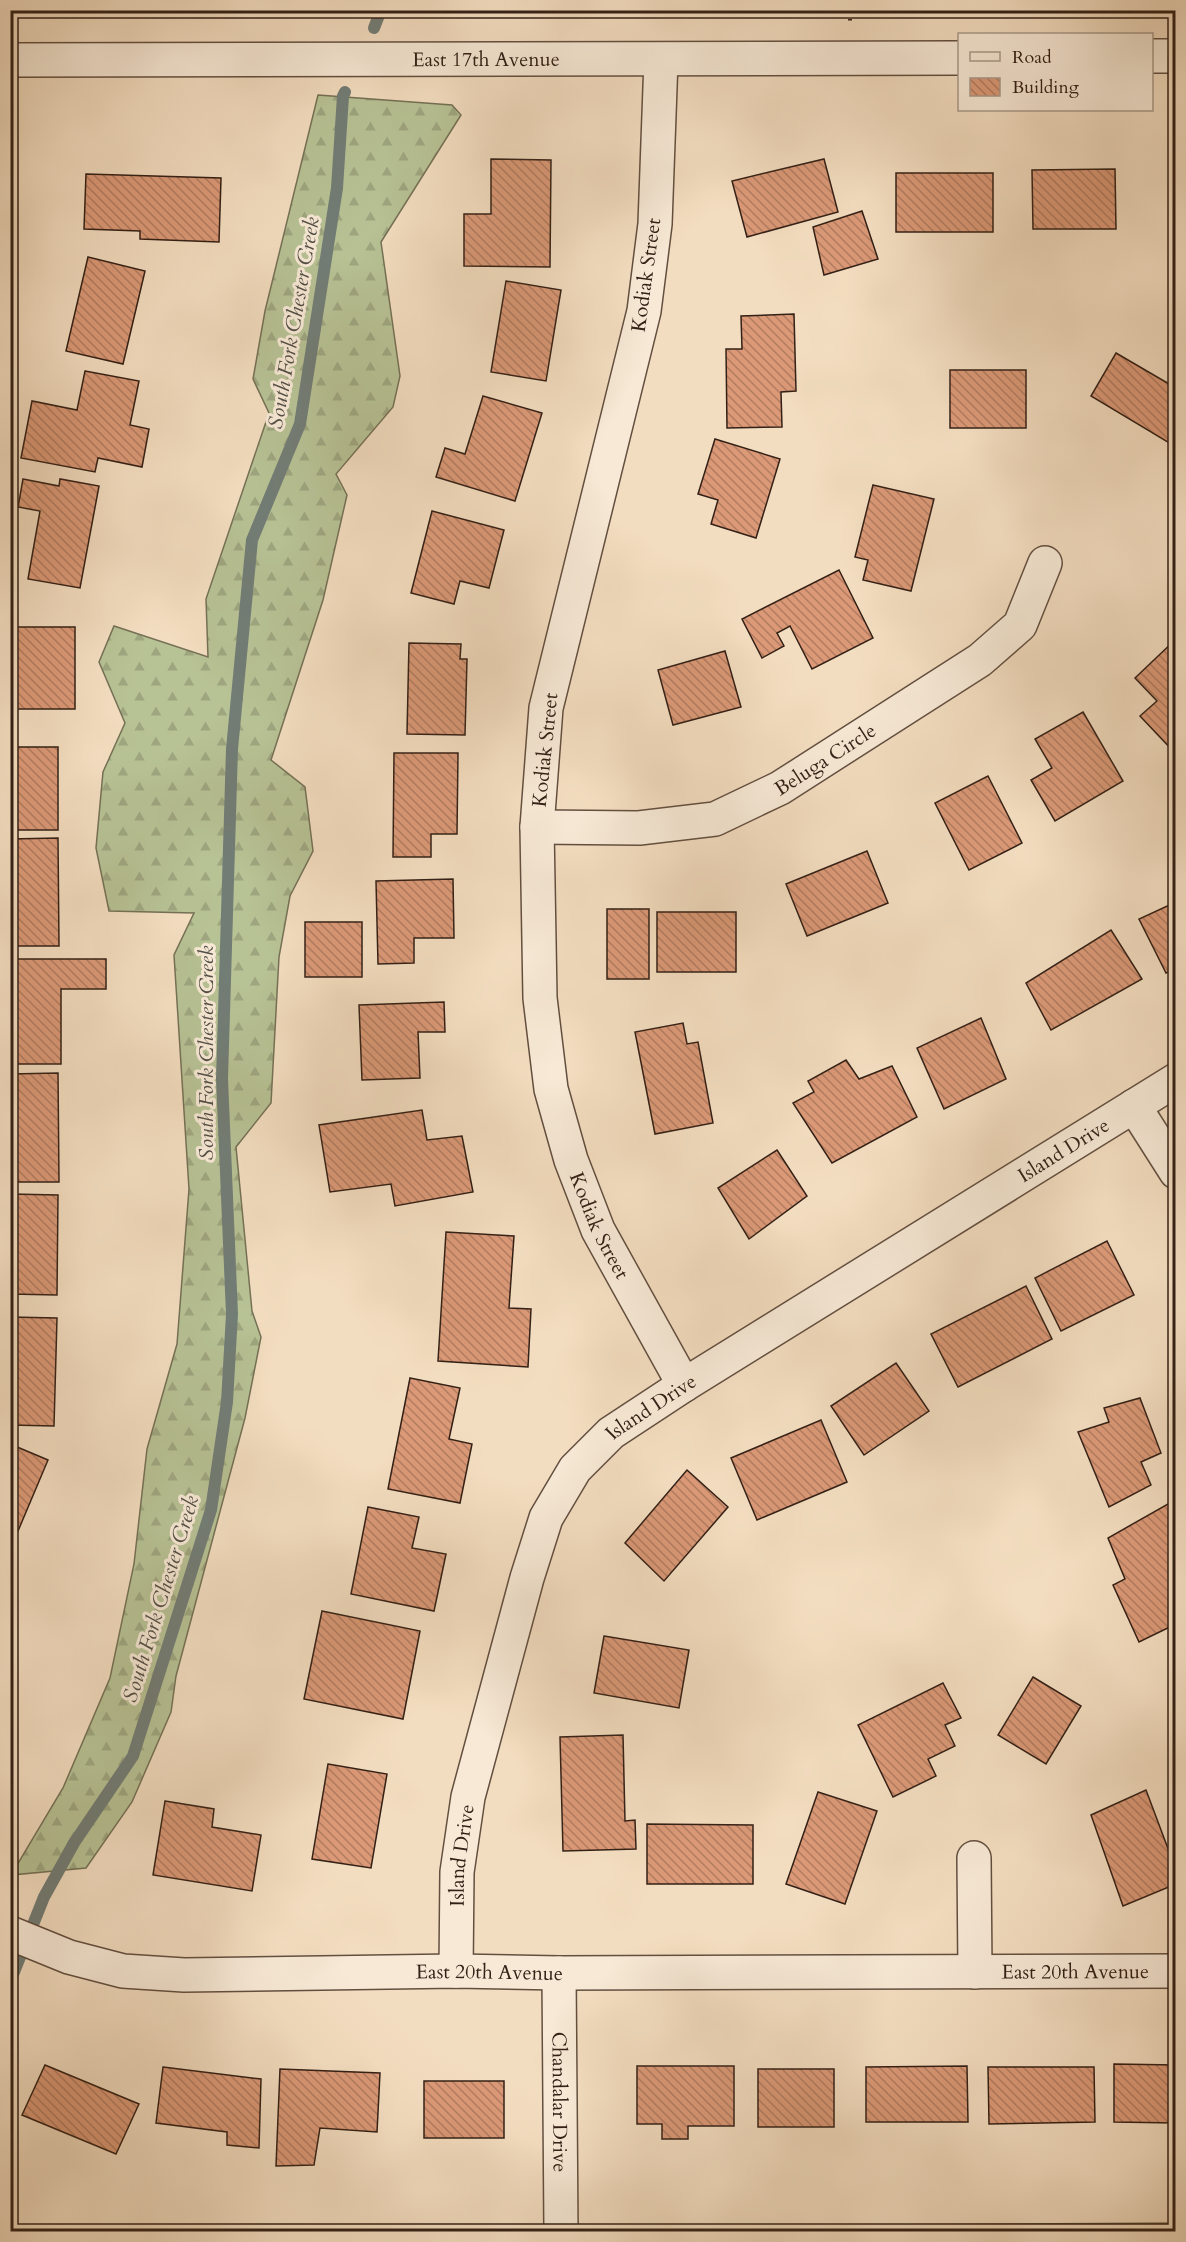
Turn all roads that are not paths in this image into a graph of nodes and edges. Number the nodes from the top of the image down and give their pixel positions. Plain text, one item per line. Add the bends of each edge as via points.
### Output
1 (1153, 56) edge
2 (1176, 56) edge
3 (958, 58) edge
4 (10, 60) edge
5 (661, 60) junction
6 (1045, 563) dead end
7 (537, 827) junction
8 (1176, 1080) edge
9 (1134, 1106) junction
10 (1176, 1172) edge
11 (684, 1385) junction
12 (974, 1858) dead end
13 (10, 1933) edge
14 (456, 1971) junction
15 (1176, 1971) edge
16 (975, 1972) junction
17 (559, 1973) junction
18 (561, 2232) edge

1 - 2 street
3 - 5 street, East 17th Avenue
4 - 5 street, East 17th Avenue
5 - 7 street, Kodiak Street via 655,224 644,311 546,708
6 - 7 street, Beluga Circle via 1020,625 980,660 780,788 715,819 639,828
7 - 11 street, Kodiak Street via 540,998 550,1089 571,1160 598,1230
8 - 9 street, Island Drive
9 - 10 street
9 - 11 street, Island Drive
11 - 14 street, Island Drive via 611,1433 575,1469 546,1518 468,1797 457,1872
12 - 16 street, East 20th Avenue
13 - 14 street, East 20th Avenue via 69,1957 123,1971 184,1975
14 - 17 street, East 20th Avenue
15 - 16 street, East 20th Avenue
16 - 17 street, East 20th Avenue
17 - 18 street, Chandalar Drive

